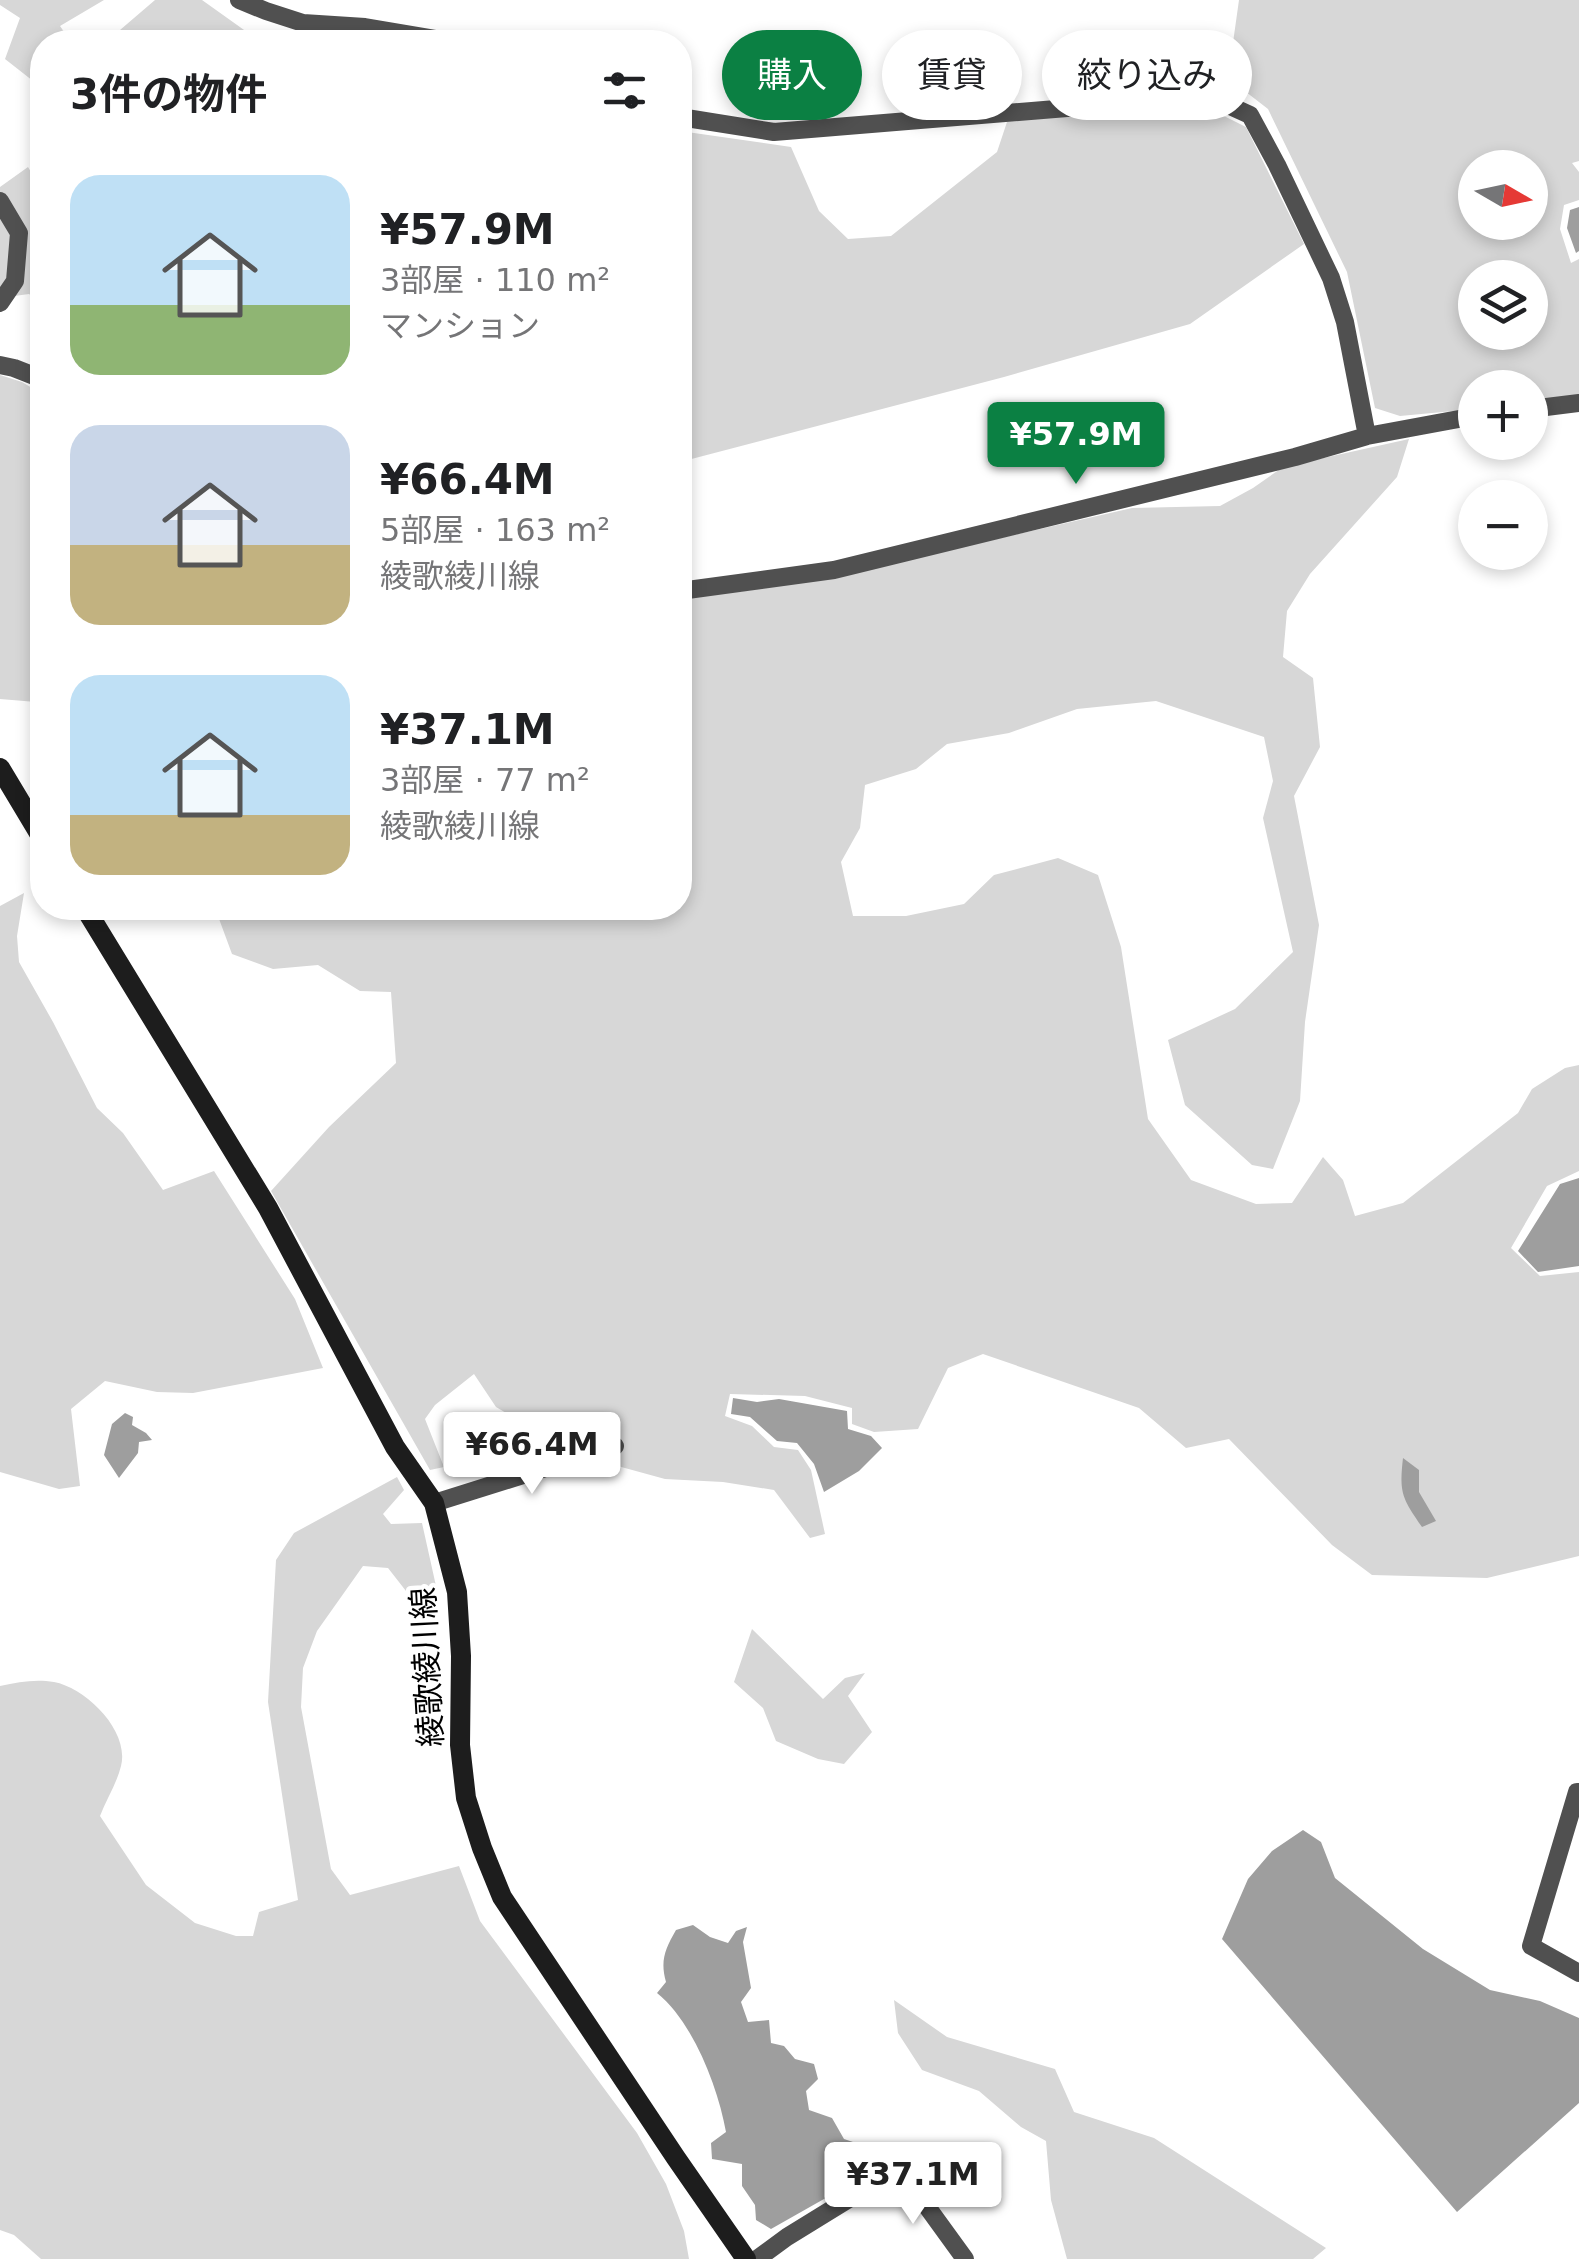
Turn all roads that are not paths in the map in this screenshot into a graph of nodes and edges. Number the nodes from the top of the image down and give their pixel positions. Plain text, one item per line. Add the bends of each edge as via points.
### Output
1 (239, 0) edge
2 (383, 30) edge
3 (692, 118) edge
4 (0, 201) edge
5 (0, 302) edge
6 (0, 365) edge
7 (30, 374) edge
8 (1579, 403) edge
9 (1548, 407) edge
10 (1458, 419) edge
11 (1367, 436) junction
12 (692, 589) edge
13 (0, 768) edge
14 (30, 818) edge
15 (92, 920) edge
16 (615, 1446) dead end
17 (434, 1503) junction
18 (1579, 1792) edge
19 (1579, 1973) edge
20 (746, 2259) edge
21 (757, 2259) edge
22 (965, 2259) edge

1 - 2 street via 303,23
3 - 11 street via 774,132 1177,99 1216,100 1250,115 1331,278
4 - 5 street via 18,233 15,281
6 - 7 street
8 - 9 street
10 - 11 street
11 - 12 street via 834,570
13 - 14 main road
15 - 17 main road, 綾歌綾川線 via 268,1208 395,1448
16 - 17 street
17 - 20 main road, 綾歌綾川線 via 457,1592 466,1798 502,1897
18 - 19 street via 1531,1946
21 - 22 street via 899,2168

